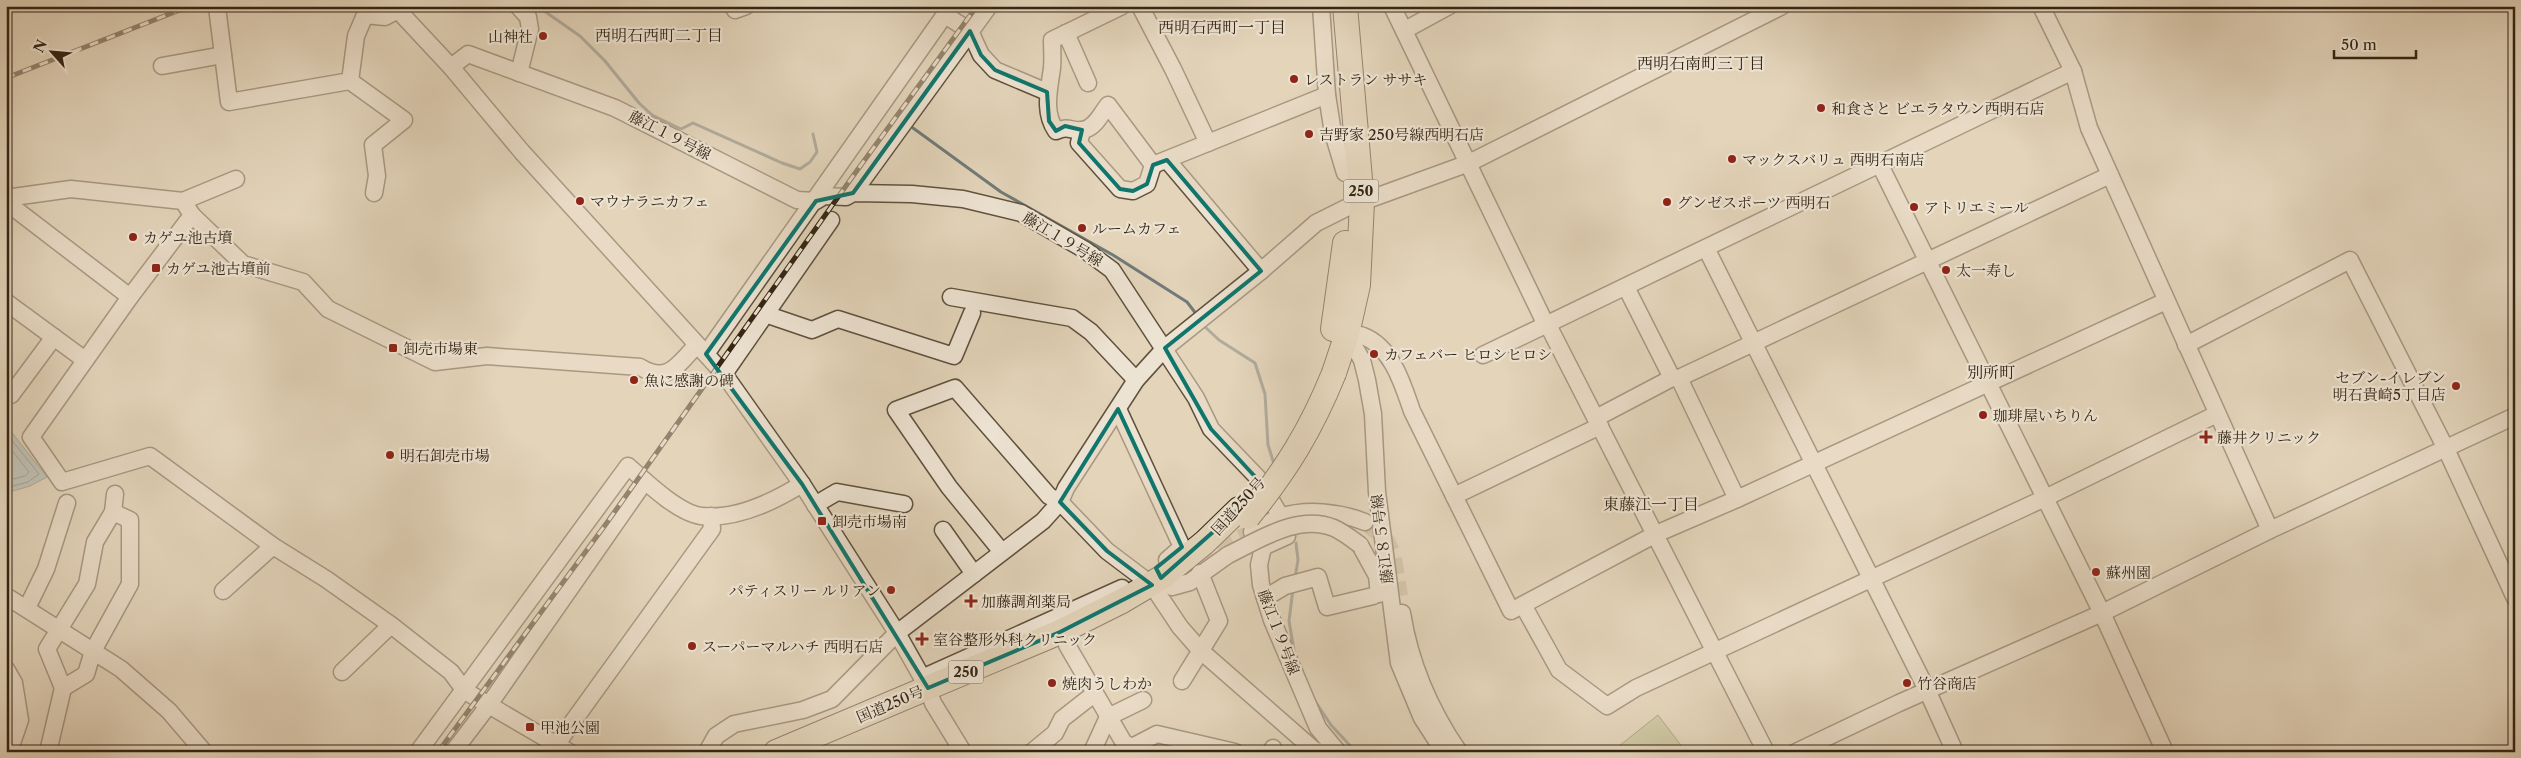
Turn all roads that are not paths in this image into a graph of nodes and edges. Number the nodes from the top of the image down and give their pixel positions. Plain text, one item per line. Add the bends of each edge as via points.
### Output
1 (518, 6) edge
2 (733, 6) edge
3 (746, 6) edge
4 (990, 6) edge
5 (1122, 6) edge
6 (1140, 6) edge
7 (1321, 6) edge
8 (1330, 6) edge
9 (1345, 6) edge
10 (1356, 6) edge
11 (1392, 6) edge
12 (1449, 6) edge
13 (1782, 6) edge
14 (2041, 6) edge
15 (217, 8) dead end
16 (396, 8) edge
17 (948, 11) edge
18 (970, 30) junction
19 (1405, 30) junction
20 (1066, 33) junction
21 (223, 55) junction
22 (162, 66) dead end
23 (451, 67) junction
24 (2073, 70) junction
25 (519, 73) junction
26 (350, 81) junction
27 (1088, 83) dead end
28 (1047, 92) junction
29 (1327, 94) junction
30 (1355, 117) junction
31 (1082, 130) junction
32 (1208, 143) junction
33 (1160, 163) junction
34 (1468, 163) junction
35 (1879, 163) junction
36 (1345, 173) junction
37 (2110, 175) junction
38 (236, 179) dead end
39 (374, 193) dead end
40 (853, 193) junction
41 (6, 200) edge
42 (816, 200) junction
43 (1355, 204) junction
44 (188, 208) junction
45 (830, 220) dead end
46 (1706, 248) junction
47 (1926, 261) junction
48 (1261, 271) junction
49 (1626, 287) junction
50 (130, 297) junction
51 (951, 297) dead end
52 (6, 302) edge
53 (2166, 302) junction
54 (972, 313) dead end
55 (765, 314) junction
56 (1546, 325) junction
57 (1340, 332) junction
58 (54, 337) junction
59 (1753, 342) junction
60 (2186, 345) junction
61 (1165, 348) junction
62 (701, 350) junction
63 (1483, 355) dead end
64 (85, 360) junction
65 (724, 374) junction
66 (1676, 378) junction
67 (1136, 380) junction
68 (1987, 383) junction
69 (6, 392) edge
70 (1118, 409) junction
71 (2217, 414) junction
72 (2515, 416) edge
73 (1598, 422) junction
74 (2446, 449) junction
75 (1815, 463) junction
76 (645, 482) junction
77 (802, 484) junction
78 (115, 494) dead end
79 (1454, 496) junction
80 (2045, 498) junction
81 (1737, 499) junction
82 (1060, 502) junction
83 (67, 503) dead end
84 (904, 504) dead end
85 (815, 505) junction
86 (113, 512) junction
87 (711, 516) junction
88 (1280, 517) junction
89 (1246, 519) junction
90 (1365, 522) tunnel mouth
91 (944, 530) dead end
92 (2270, 530) junction
93 (1656, 534) junction
94 (273, 546) junction
95 (1002, 552) junction
96 (1200, 573) junction
97 (974, 574) junction
98 (1870, 577) junction
99 (1161, 587) junction
100 (1122, 588) dead end
101 (222, 591) dead end
102 (6, 596) edge
103 (1373, 596) dead end
104 (1400, 596) tunnel mouth
105 (1265, 598) junction
106 (2515, 598) edge
107 (1523, 605) junction
108 (27, 608) junction
109 (2102, 613) junction
110 (391, 625) junction
111 (59, 628) junction
112 (897, 633) junction
113 (1068, 646) junction
114 (93, 651) junction
115 (1201, 651) junction
116 (1715, 652) junction
117 (1399, 663) junction
118 (6, 669) edge
119 (342, 672) dead end
120 (1182, 682) dead end
121 (63, 688) junction
122 (927, 690) junction
123 (1928, 690) junction
124 (464, 691) junction
125 (1094, 694) junction
126 (1143, 700) dead end
127 (488, 706) junction
128 (1108, 717) junction
129 (562, 748) edge
130 (1133, 749) edge
131 (1232, 751) edge
132 (1316, 751) edge
133 (10, 752) edge
134 (48, 752) edge
135 (204, 752) edge
136 (418, 752) edge
137 (453, 752) edge
138 (706, 752) edge
139 (776, 752) edge
140 (812, 752) edge
141 (963, 752) edge
142 (1032, 752) edge
143 (1092, 752) edge
144 (1338, 752) edge
145 (1444, 752) edge
146 (1459, 752) edge
147 (1766, 752) edge
148 (1796, 752) edge
149 (1955, 752) edge
150 (2165, 752) edge

1 - 25 street via 528,17 530,29
2 - 3 street via 735,10
4 - 18 street
5 - 20 street
6 - 32 street
7 - 29 street
8 - 36 highway, 国道250号 / 250
9 - 30 highway, 国道250号 / 250
10 - 30 street via 1364,109
11 - 19 street
12 - 19 street
13 - 34 street
14 - 24 street
15 - 21 street
16 - 23 street
16 - 26 street via 385,17 365,15 356,36
17 - 18 street
17 - 42 street
18 - 28 street via 981,55 995,70
18 - 40 street
19 - 34 street
20 - 27 street
20 - 28 street via 1052,40
21 - 22 street
21 - 26 street via 229,102
23 - 25 street, 藤江１９号線 via 468,54
23 - 62 street via 522,152
24 - 35 street
24 - 37 street via 2089,128
25 - 42 street, 藤江１９号線 via 615,108 797,200
26 - 39 street via 404,120 373,145 377,176
28 - 31 street via 1049,121 1056,131 1065,126
29 - 32 street
29 - 36 street via 1333,133
30 - 43 highway, 国道250号 / 250
31 - 33 street via 1094,125 1108,105
31 - 33 street via 1079,143 1120,189 1133,191 1147,184
32 - 33 street
33 - 48 street
34 - 43 street
34 - 56 street
35 - 46 street
35 - 47 street
36 - 43 highway, 国道250号 / 250
37 - 47 street
37 - 53 street
38 - 44 street
40 - 42 street, 藤江１９号線 via 846,197 824,196
40 - 61 street, 藤江１９号線 via 963,199 1021,213 1085,250 1112,270
41 - 44 street via 71,189
41 - 50 street
42 - 62 street
43 - 48 street via 1316,223
43 - 57 highway, 国道250号 / 250 via 1342,276
44 - 50 street
44 - 62 street via 243,264 303,282 328,309 435,362 487,356 640,367 653,375 670,373
45 - 55 street
46 - 49 street
46 - 59 street
47 - 59 street
47 - 68 street
48 - 61 street
49 - 56 street
49 - 66 street
50 - 64 street
51 - 67 street via 1072,318 1091,332
52 - 58 street
53 - 60 street
53 - 68 street
54 - 55 street via 954,356 838,319 812,330
55 - 65 street
56 - 63 street
56 - 73 street
57 - 79 street via 1363,336 1386,354
57 - 89 highway, 国道250号 / 250 via 1327,372 1265,476
57 - 117 street, 藤江８５号線 via 1362,360 1367,380 1377,492
58 - 64 street
58 - 69 street via 11,395
59 - 66 street
59 - 75 street
60 - 71 street
60 - 74 street via 2350,260
61 - 67 street
61 - 88 street, 藤江１９号線 via 1211,429 1258,478
62 - 65 street
64 - 94 street via 31,437 62,482 150,456
65 - 77 street
66 - 73 street
66 - 81 street
67 - 70 street
68 - 75 street
68 - 80 street
70 - 82 street
70 - 99 street via 1182,547 1156,568
71 - 80 street
71 - 92 street
72 - 74 street
73 - 79 street
73 - 93 street
74 - 92 street
74 - 106 street
75 - 81 street
75 - 98 street
76 - 87 street via 678,506 699,516
76 - 124 street via 628,466
76 - 127 street
77 - 85 street
77 - 87 street via 784,495 734,515
78 - 86 street
79 - 107 street via 1511,611
80 - 98 street
80 - 109 street
81 - 93 street
82 - 95 street via 1043,521
82 - 95 street via 1049,496 955,388 896,410 950,487
82 - 99 street via 1107,551
83 - 108 street via 46,569
84 - 85 street via 837,492
85 - 112 street
86 - 111 street via 95,542 87,584
86 - 114 street via 130,520 130,584
87 - 129 street via 712,529
88 - 89 street
88 - 90 street via 1314,512 1348,516
88 - 105 street, 藤江１９号線 via 1288,536 1263,548 1259,564
89 - 99 highway, 国道250号 / 250 via 1205,542
91 - 97 street
92 - 109 street
93 - 107 street
93 - 116 street
94 - 101 street
94 - 110 street
95 - 97 street
96 - 99 street via 1190,582
96 - 115 street via 1219,621
96 - 117 street, bridge via 1228,555 1291,526 1312,523 1333,528 1360,544 1377,576 1384,629
97 - 112 street
98 - 116 street
98 - 123 street
99 - 113 highway, 国道250号 / 250
99 - 115 street
99 - 122 highway, 国道250号 / 250
100 - 122 street
102 - 108 street
103 - 105 street via 1327,607 1318,577 1285,586
104 - 146 street via 1416,670 1430,704
105 - 144 street, 藤江１９号線 via 1318,728
107 - 116 street via 1559,670 1607,706 1636,688
108 - 111 street
109 - 123 street
109 - 150 street
110 - 119 street
110 - 124 street via 452,672
111 - 114 street
111 - 121 street via 47,649
112 - 122 street
112 - 138 street via 832,699 804,710 734,724 716,736
113 - 122 highway, 国道250号 / 250
113 - 125 street
114 - 121 street via 86,674
114 - 135 street via 121,669 169,711
115 - 120 street
115 - 132 street
116 - 147 street
117 - 145 street, 藤江８５号線 via 1422,718
118 - 133 street via 14,682 20,720
121 - 134 street
122 - 139 highway, 国道250号 / 250
122 - 140 highway, 国道250号 / 250
122 - 141 street
123 - 148 street
123 - 149 street
124 - 127 street
124 - 136 street
125 - 128 street
125 - 142 street via 1062,719 1055,733
126 - 128 street
127 - 129 street
127 - 137 street
128 - 130 street via 1124,743
128 - 143 street
130 - 131 street via 1157,734

